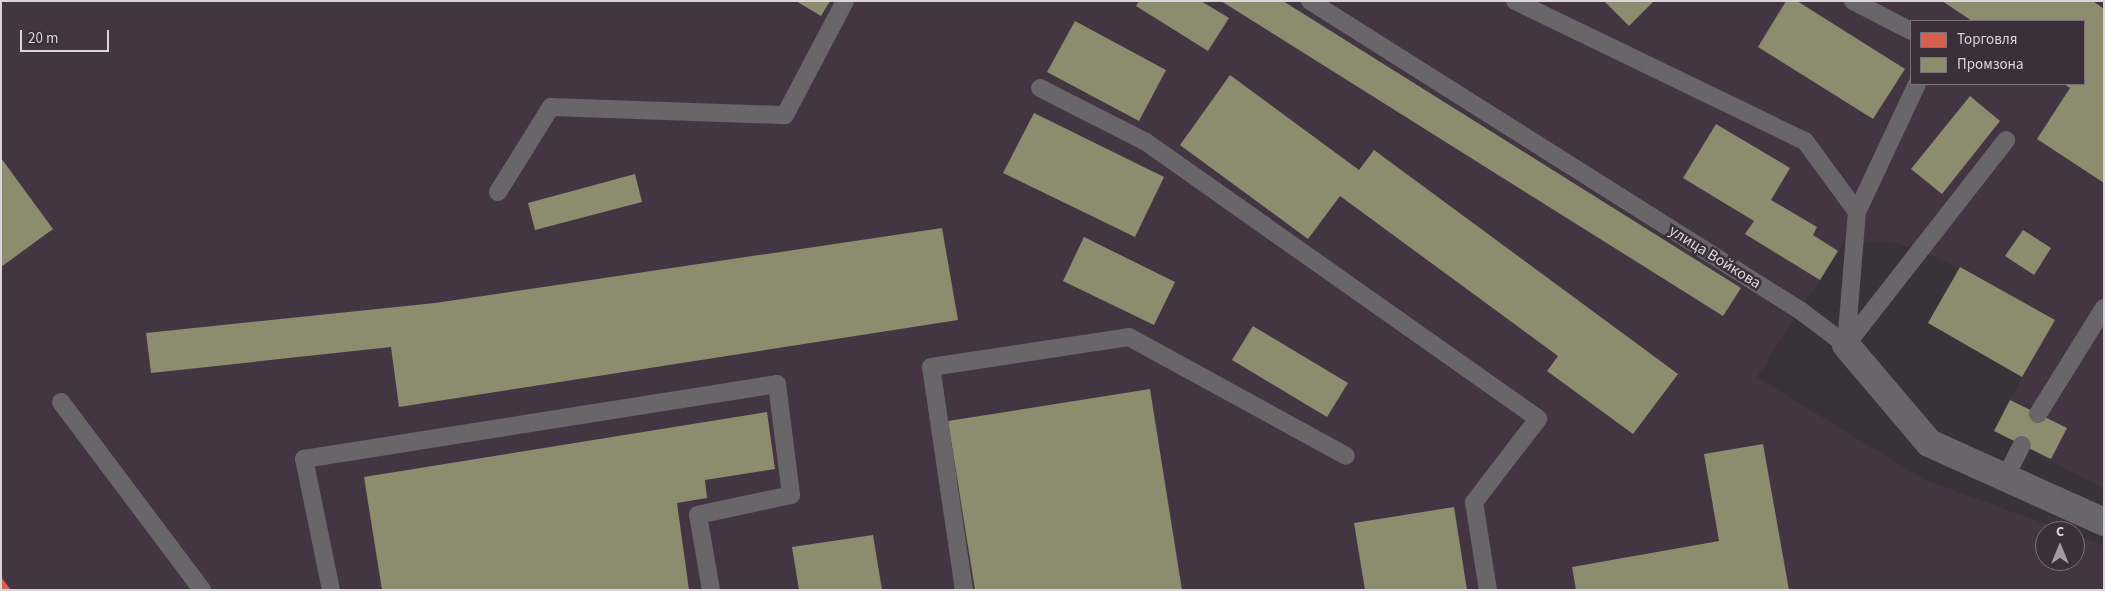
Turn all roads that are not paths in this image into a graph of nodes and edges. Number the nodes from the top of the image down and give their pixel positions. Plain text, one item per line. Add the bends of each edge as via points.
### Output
1 (845, 1) edge
2 (1310, 1) edge
3 (1515, 1) edge
4 (1853, 1) edge
5 (1544, 5) edge
6 (1910, 30) edge
7 (1917, 85) edge
8 (1040, 88) dead end
9 (2006, 140) dead end
10 (498, 192) dead end
11 (1857, 212) junction
12 (2104, 308) edge
13 (1846, 345) junction
14 (61, 402) dead end
15 (2038, 414) dead end
16 (2022, 445) dead end
17 (1346, 456) dead end
18 (2005, 478) junction
19 (2104, 522) edge
20 (202, 590) edge
21 (331, 590) edge
22 (712, 590) edge
23 (964, 590) edge
24 (1488, 590) edge

1 - 10 lane via 785,115 551,107
2 - 13 lane, улица Войкова via 1801,311
3 - 5 lane
4 - 6 lane
5 - 11 lane via 1805,141
7 - 11 lane
8 - 24 lane via 1146,142 1538,419 1474,502
9 - 13 lane
11 - 13 lane
12 - 15 lane
13 - 18 street, улица Войкова via 1928,443
14 - 20 lane
16 - 18 lane
17 - 23 lane via 1129,337 931,367
18 - 19 street, улица Войкова
21 - 22 lane via 304,459 777,384 792,495 698,515

